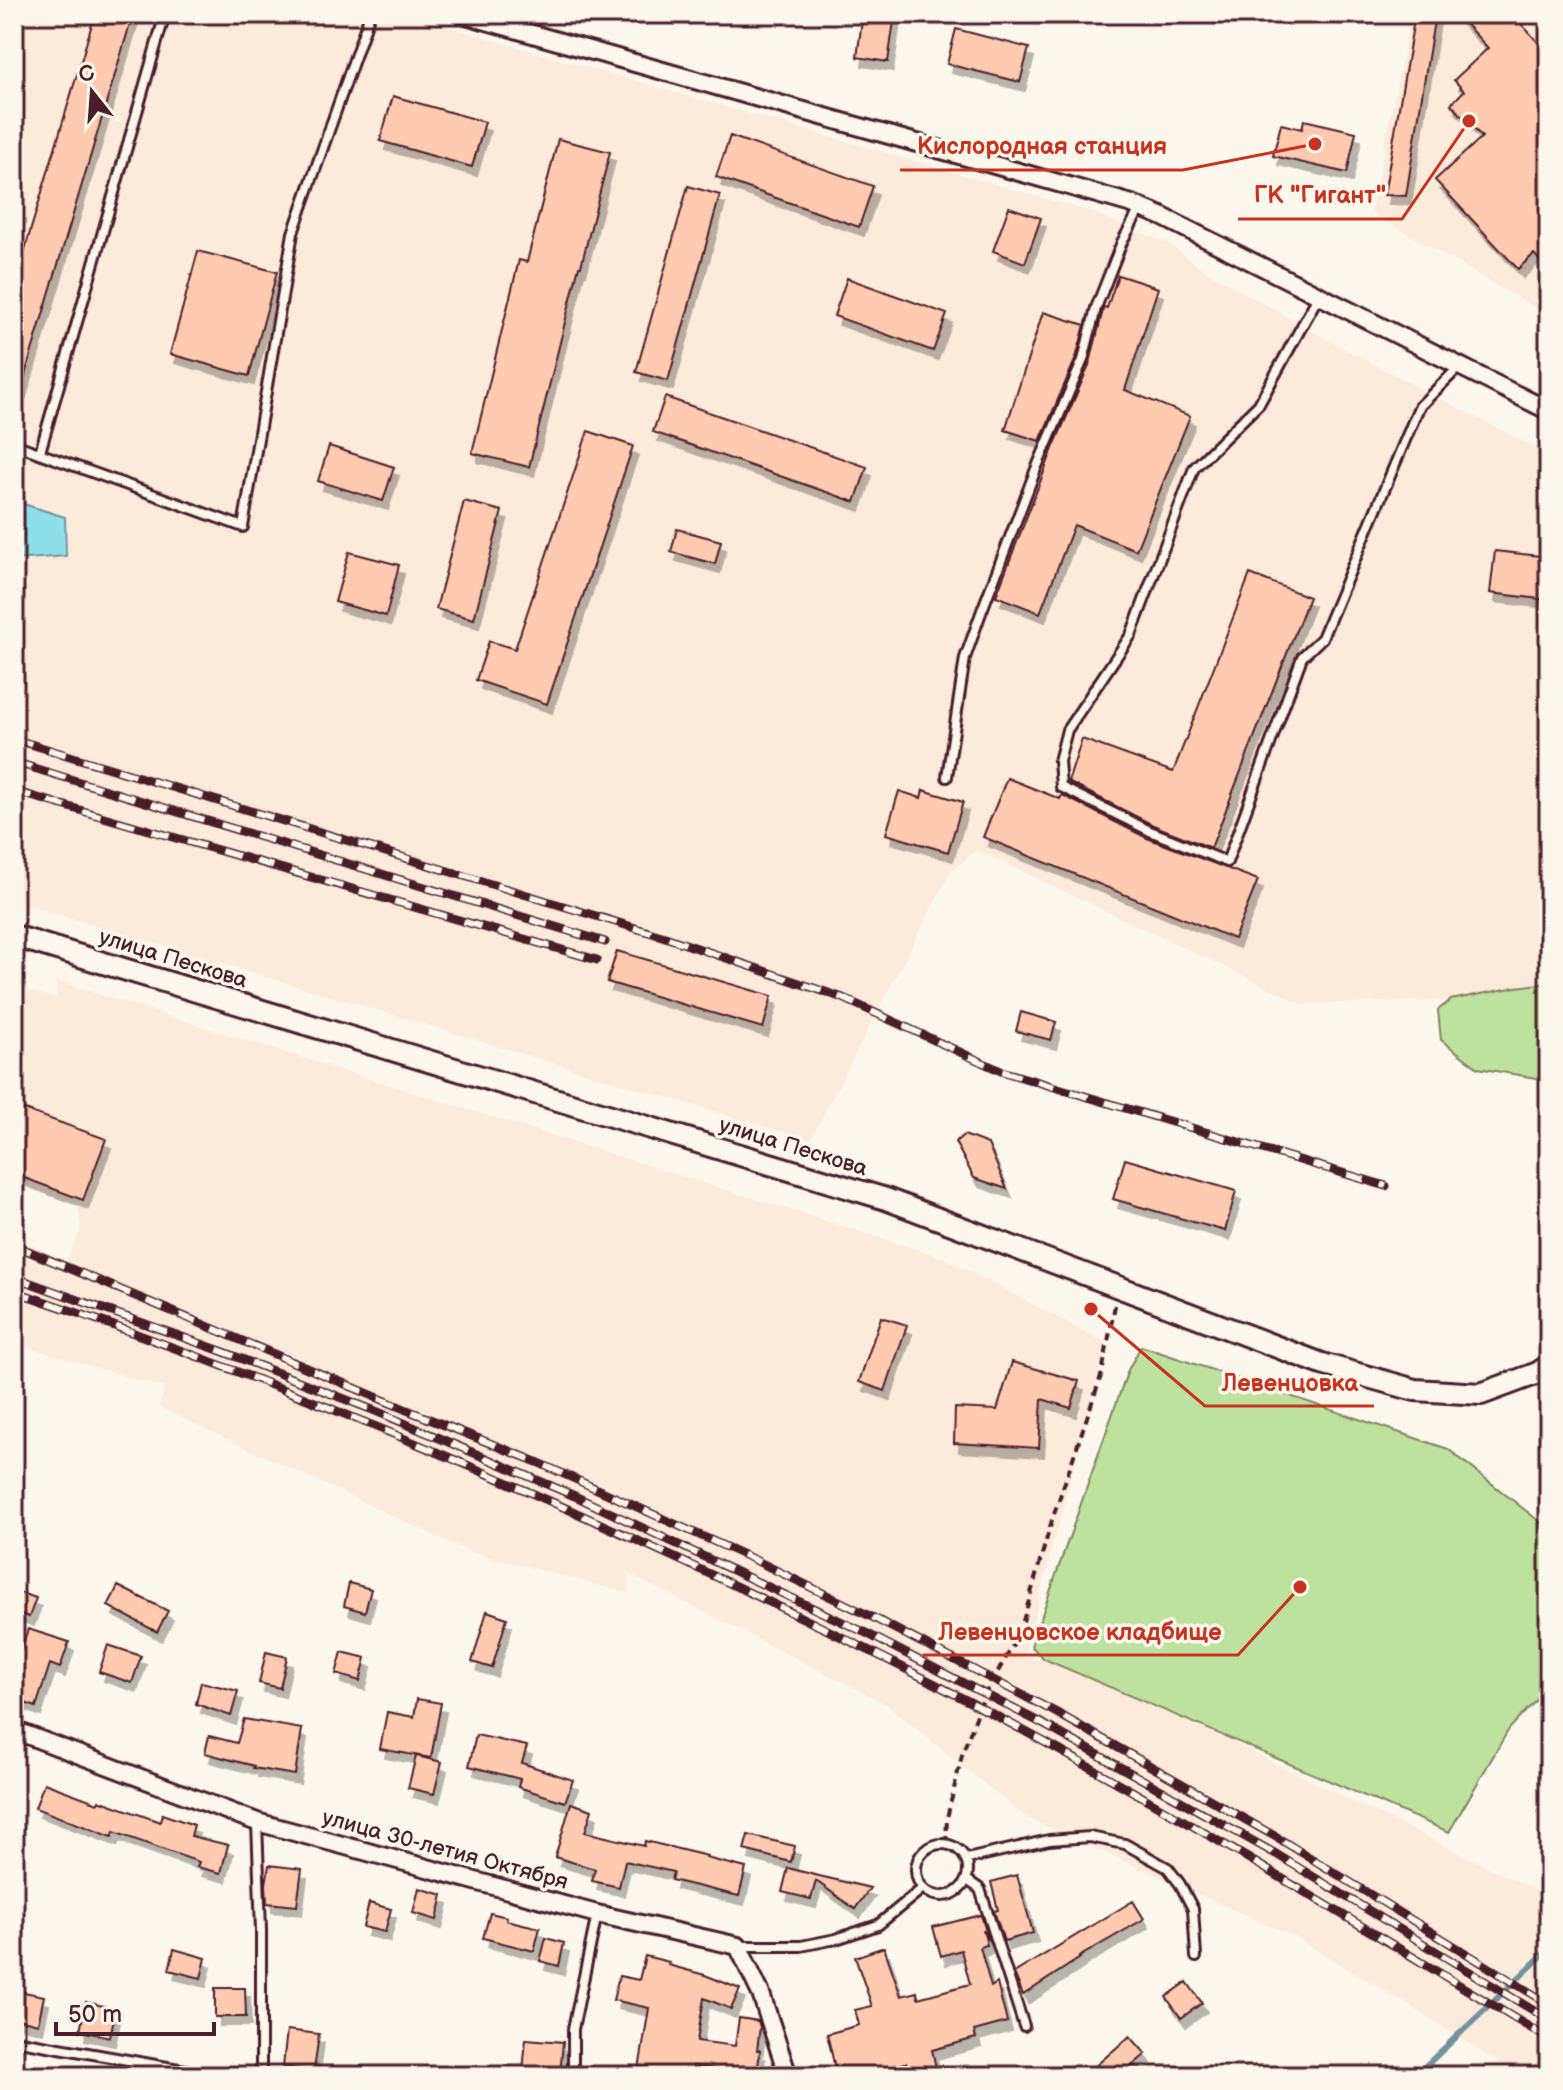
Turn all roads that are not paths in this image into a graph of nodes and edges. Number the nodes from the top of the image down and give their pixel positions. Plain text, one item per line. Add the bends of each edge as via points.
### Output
1 (165, 14) edge
2 (370, 14) edge
3 (462, 14) edge
4 (1141, 207) junction
5 (1319, 295) junction
6 (1460, 366) junction
7 (1549, 411) edge
8 (14, 444) edge
9 (40, 452) junction
10 (947, 777) dead end
11 (14, 936) edge
12 (1549, 1365) edge
13 (14, 1730) edge
14 (257, 1822) junction
15 (967, 1859) junction
16 (967, 1880) junction
17 (923, 1888) junction
18 (597, 1914) junction
19 (738, 1946) junction
20 (1196, 1957) dead end
21 (1024, 2026) dead end
22 (14, 2040) edge
23 (240, 2076) edge
24 (261, 2076) edge
25 (573, 2076) edge
26 (788, 2076) edge

1 - 9 lane
2 - 9 lane via 293,233 243,527
3 - 4 street
4 - 5 street
4 - 10 lane via 1122,242 1083,360 965,658
5 - 6 street
5 - 6 lane via 1259,404 1194,468 1131,635 1067,730 1059,761 1061,787 1227,862 1302,657 1322,638 1419,407
6 - 7 street
8 - 9 lane
11 - 12 street, улица Пескова via 886,1199 1322,1364 1415,1390 1481,1394
13 - 14 street, улица 30-летия Октября
14 - 18 street, улица 30-летия Октября
14 - 24 lane
15 - 16 lane
15 - 17 lane via 946,1844 925,1849 916,1869
15 - 20 lane via 1049,1840 1090,1837 1125,1844 1168,1868 1180,1884 1193,1909
16 - 17 lane via 961,1889 942,1896
16 - 21 lane via 980,1889
17 - 19 lane via 878,1925 836,1939 801,1946
18 - 19 street, улица 30-летия Октября
18 - 25 lane via 573,2029
19 - 26 street via 761,1994
22 - 23 lane

